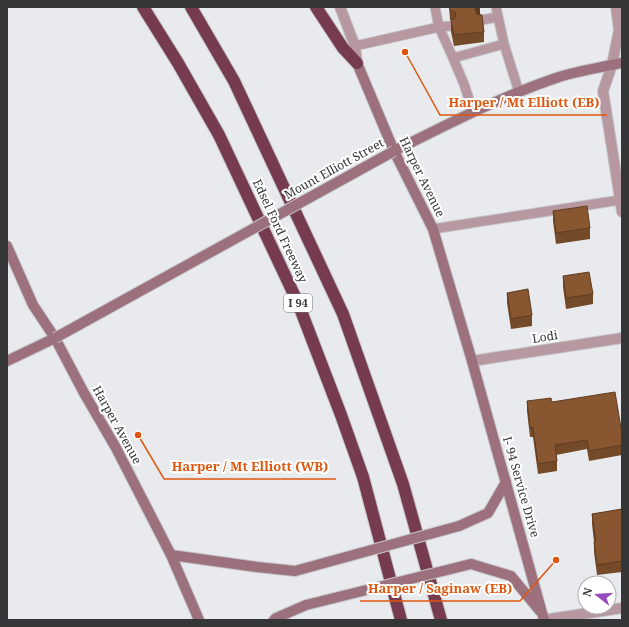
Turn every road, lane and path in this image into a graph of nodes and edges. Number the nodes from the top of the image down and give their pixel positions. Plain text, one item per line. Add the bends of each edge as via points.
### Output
1 (143, 7) edge
2 (191, 7) edge
3 (316, 7) edge
4 (340, 7) edge
5 (435, 7) edge
6 (496, 7) edge
7 (616, 7) edge
8 (498, 17) junction
9 (481, 20) edge
10 (450, 26) edge
11 (439, 27) junction
12 (504, 44) junction
13 (355, 46) junction
14 (453, 58) junction
15 (357, 63) junction
16 (617, 64) edge
17 (519, 92) junction
18 (473, 112) junction
19 (394, 151) junction
20 (620, 200) junction
21 (622, 212) edge
22 (433, 229) junction
23 (7, 246) edge
24 (55, 338) junction
25 (622, 338) edge
26 (7, 361) edge
27 (472, 361) junction
28 (506, 482) junction
29 (171, 555) junction
30 (622, 608) edge
31 (543, 618) edge
32 (199, 620) edge
33 (274, 620) edge
34 (401, 620) edge
35 (441, 620) edge

1 - 34 highway, Edsel Ford Freeway / I 94 via 219,135 298,303 363,477
2 - 35 highway, Edsel Ford Freeway via 234,81 343,314 403,484
3 - 15 highway via 343,48
4 - 13 street, Harper Avenue
5 - 11 lane
6 - 8 lane
7 - 16 street via 619,30
8 - 9 lane
8 - 12 lane
10 - 11 lane
11 - 13 lane
11 - 14 lane
12 - 14 lane
12 - 17 lane
13 - 15 street, Harper Avenue
14 - 18 lane
15 - 19 main road, Harper Avenue
16 - 17 main road, Mount Elliott Street via 561,77
16 - 20 street via 603,91
17 - 18 main road, Mount Elliott Street
18 - 19 main road, Mount Elliott Street
19 - 22 main road, Harper Avenue
19 - 24 main road, Mount Elliott Street, bridge
20 - 21 street
20 - 22 lane
22 - 27 main road, Harper Avenue
23 - 24 main road, Harper Avenue via 33,305
24 - 26 main road, Mount Elliott Street
24 - 29 main road, Harper Avenue
25 - 27 street, Lodi
27 - 28 main road, I- 94 Service Drive
28 - 29 main road, bridge via 488,513 459,526 295,571
28 - 31 main road, I- 94 Service Drive
29 - 32 main road, Harper Avenue
30 - 31 street
31 - 33 main road, bridge via 511,576 471,564 306,605

